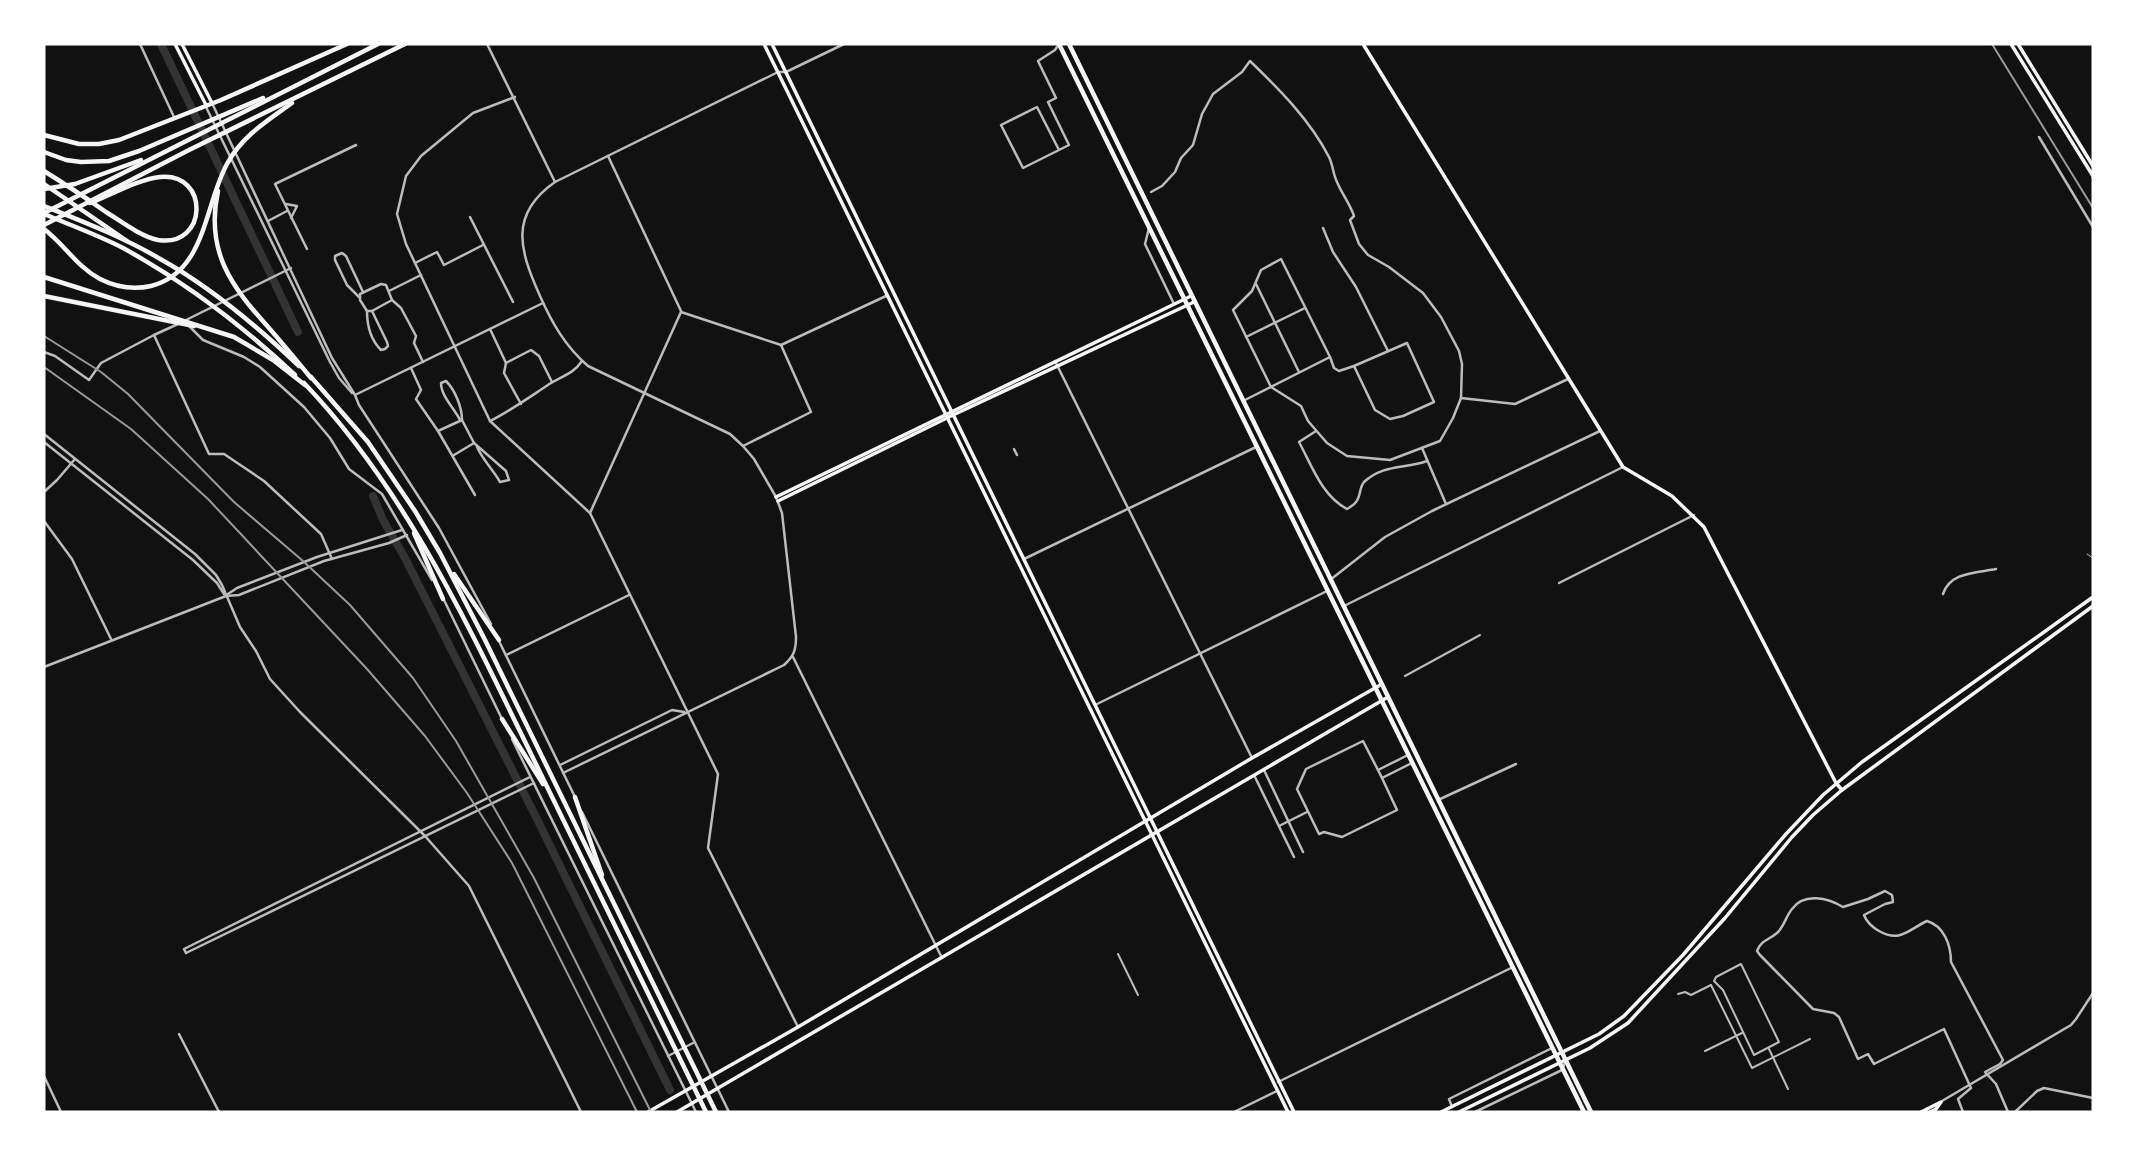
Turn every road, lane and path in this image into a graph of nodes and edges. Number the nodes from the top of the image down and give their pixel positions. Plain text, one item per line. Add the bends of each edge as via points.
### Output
1 (140, 44) edge
2 (175, 44) edge
3 (182, 44) edge
4 (347, 44) edge
5 (378, 44) edge
6 (405, 44) edge
7 (487, 44) edge
8 (764, 44) edge
9 (772, 44) edge
10 (844, 44) edge
11 (1059, 44) edge
12 (1069, 44) edge
13 (1363, 44) edge
14 (2011, 44) edge
15 (2018, 44) edge
16 (778, 72) junction
17 (786, 72) junction
18 (298, 83) junction
19 (304, 94) junction
20 (514, 97) junction
21 (209, 104) junction
22 (178, 117) junction
23 (44, 135) edge
24 (2039, 137) dead end
25 (356, 145) dead end
26 (1059, 150) junction
27 (44, 152) edge
28 (161, 153) junction
29 (608, 156) junction
30 (2093, 166) edge
31 (44, 171) edge
32 (2093, 176) edge
33 (555, 182) junction
34 (44, 186) edge
35 (1151, 192) dead end
36 (214, 200) junction
37 (285, 204) junction
38 (44, 206) edge
39 (288, 211) junction
40 (44, 214) edge
41 (61, 215) junction
42 (470, 217) dead end
43 (291, 218) junction
44 (268, 221) junction
45 (44, 227) edge
46 (1149, 228) junction
47 (1323, 228) dead end
48 (2093, 228) edge
49 (127, 241) junction
50 (484, 245) junction
51 (307, 249) dead end
52 (415, 263) junction
53 (291, 268) junction
54 (286, 271) junction
55 (421, 275) junction
56 (44, 277) edge
57 (1255, 283) junction
58 (389, 291) junction
59 (362, 292) junction
60 (887, 295) junction
61 (44, 296) edge
62 (359, 296) junction
63 (1185, 299) junction
64 (1193, 299) junction
65 (392, 300) junction
66 (513, 302) dead end
67 (543, 303) junction
68 (1174, 304) junction
69 (1188, 305) junction
70 (1305, 308) junction
71 (367, 311) junction
72 (372, 311) junction
73 (681, 312) junction
74 (160, 316) junction
75 (184, 321) junction
76 (1275, 323) junction
77 (490, 329) junction
78 (154, 335) junction
79 (1247, 337) junction
80 (781, 345) junction
81 (454, 347) junction
82 (1388, 351) junction
83 (44, 352) edge
84 (1330, 357) junction
85 (582, 361) junction
86 (423, 362) junction
87 (506, 363) junction
88 (1057, 363) junction
89 (1354, 366) junction
90 (411, 368) junction
91 (1299, 372) junction
92 (312, 378) junction
93 (1568, 379) junction
94 (553, 382) junction
95 (305, 385) junction
96 (1271, 387) junction
97 (643, 393) junction
98 (355, 395) junction
99 (1461, 398) junction
100 (1242, 401) junction
101 (521, 404) junction
102 (952, 413) junction
103 (947, 416) junction
104 (461, 420) junction
105 (490, 421) junction
106 (1316, 430) junction
107 (438, 431) junction
108 (1600, 432) junction
109 (44, 434) edge
110 (44, 442) edge
111 (476, 445) junction
112 (743, 446) junction
113 (1256, 447) junction
114 (1422, 448) junction
115 (1014, 449) dead end
116 (1017, 455) dead end
117 (454, 456) junction
118 (75, 459) junction
119 (1427, 461) junction
120 (71, 464) junction
121 (1623, 467) junction
122 (44, 492) edge
123 (475, 495) dead end
124 (777, 499) junction
125 (1446, 504) junction
126 (1128, 508) junction
127 (590, 513) junction
128 (1694, 515) junction
129 (406, 516) junction
130 (44, 521) edge
131 (402, 531) junction
132 (405, 536) junction
133 (440, 553) junction
134 (330, 554) junction
135 (2087, 554) dead end
136 (2093, 558) edge
137 (331, 559) junction
138 (1024, 559) junction
139 (1996, 569) dead end
140 (1330, 580) junction
141 (1559, 583) dead end
142 (1327, 591) junction
143 (1942, 594) dead end
144 (630, 595) junction
145 (226, 596) junction
146 (2093, 597) edge
147 (443, 599) junction
148 (1343, 606) junction
149 (2093, 606) edge
150 (1480, 635) dead end
151 (111, 639) junction
152 (499, 640) junction
153 (1201, 653) junction
154 (506, 655) junction
155 (793, 657) junction
156 (44, 667) edge
157 (1405, 676) dead end
158 (1382, 684) junction
159 (1375, 688) junction
160 (1388, 697) junction
161 (1382, 701) junction
162 (1095, 705) junction
163 (688, 712) junction
164 (502, 719) junction
165 (1408, 755) junction
166 (1252, 758) junction
167 (1412, 763) junction
168 (1516, 764) dead end
169 (560, 765) junction
170 (1264, 770) junction
171 (1378, 770) junction
172 (563, 773) junction
173 (1254, 775) junction
174 (531, 776) junction
175 (1382, 778) junction
176 (534, 783) junction
177 (1836, 783) junction
178 (1842, 790) junction
179 (575, 797) junction
180 (1438, 800) junction
181 (557, 807) junction
182 (1308, 811) junction
183 (1148, 819) junction
184 (1288, 821) junction
185 (1279, 826) junction
186 (420, 832) junction
187 (1155, 833) junction
188 (425, 836) junction
189 (1303, 852) dead end
190 (1294, 857) dead end
191 (610, 896) junction
192 (936, 945) junction
193 (1118, 954) dead end
194 (942, 958) junction
195 (1512, 967) junction
196 (1713, 984) junction
197 (2093, 993) edge
198 (1678, 994) dead end
199 (1138, 995) dead end
200 (797, 1027) junction
201 (1743, 1032) junction
202 (179, 1034) dead end
203 (1736, 1036) junction
204 (1810, 1040) dead end
205 (694, 1042) junction
206 (1551, 1048) junction
207 (1768, 1048) junction
208 (1705, 1051) dead end
209 (1562, 1052) junction
210 (668, 1055) junction
211 (1555, 1056) junction
212 (1773, 1058) junction
213 (1566, 1060) junction
214 (1558, 1064) junction
215 (1562, 1070) junction
216 (44, 1076) edge
217 (711, 1077) junction
218 (1279, 1082) junction
219 (1788, 1088) dead end
220 (717, 1089) junction
221 (1277, 1091) junction
222 (686, 1092) junction
223 (2093, 1098) edge
224 (1941, 1102) junction
225 (692, 1104) junction
226 (1452, 1107) junction
227 (651, 1111) edge
228 (61, 1112) edge
229 (219, 1112) edge
230 (582, 1112) edge
231 (659, 1112) edge
232 (677, 1112) edge
233 (696, 1112) edge
234 (706, 1112) edge
235 (716, 1112) edge
236 (729, 1112) edge
237 (1234, 1112) edge
238 (1288, 1112) edge
239 (1294, 1112) edge
240 (1441, 1112) edge
241 (1459, 1112) edge
242 (1475, 1112) edge
243 (1584, 1112) edge
244 (1591, 1112) edge
245 (1921, 1112) edge
246 (1930, 1112) edge
247 (1963, 1112) edge
248 (2008, 1112) edge
249 (2015, 1112) edge

1 - 22 street
2 - 21 main road
3 - 21 main road
4 - 21 highway
5 - 18 highway
6 - 19 highway
7 - 20 street
8 - 16 main road
9 - 17 main road
10 - 17 street
11 - 26 street via 1038,61 1056,98 1048,102 1069,145
11 - 46 highway
12 - 64 highway
13 - 93 main road
14 - 32 main road
15 - 30 main road
16 - 17 street
16 - 29 street
16 - 60 main road
17 - 102 main road
18 - 27 highway via 124,157 74,161
18 - 28 highway
19 - 36 highway via 251,132 220,177
19 - 41 highway
20 - 33 street
20 - 52 street via 473,113 421,156 406,176 397,214
21 - 22 highway
21 - 44 street
21 - 54 street
22 - 23 highway via 99,144
24 - 48 street
25 - 37 street via 275,184
26 - 26 street via 1023,168 1000,125 1037,107
28 - 34 highway via 75,184
28 - 40 highway
29 - 33 street
29 - 73 street
31 - 41 highway via 118,219 155,239 183,235 197,216 196,200 184,183 170,177 151,178
33 - 67 street via 531,205 523,226 522,251
34 - 49 highway
35 - 99 street via 1175,172 1193,145 1213,94 1250,61 1320,141 1352,208 1351,226 1359,244 1423,293 1441,317 1459,351
36 - 45 highway via 183,269 142,288 97,277
36 - 92 highway via 215,238 228,275
37 - 39 street
37 - 43 street via 298,206
38 - 49 highway
39 - 43 street
39 - 44 street
40 - 95 highway via 121,247 196,293
41 - 45 highway
42 - 50 street
43 - 51 street
44 - 53 street
46 - 63 highway
46 - 68 street via 1145,244
47 - 82 street
49 - 92 highway via 164,261 246,320
50 - 52 street via 444,265 437,252
50 - 66 street
52 - 55 street
53 - 54 street
53 - 98 street via 332,358
54 - 75 street
54 - 98 street via 330,362
55 - 58 street
55 - 81 street
56 - 74 highway
57 - 70 street via 1261,270 1281,259
57 - 76 street
57 - 79 street via 1233,310
58 - 59 street via 381,284
58 - 65 street
59 - 62 street
59 - 62 street via 346,256 338,253 335,260 347,285
60 - 80 street
60 - 103 main road
61 - 74 highway
62 - 71 street
63 - 64 main road
63 - 68 main road
63 - 69 highway
64 - 69 main road
64 - 100 highway
65 - 72 street
65 - 86 street via 416,336
67 - 77 street
67 - 85 street via 563,342
68 - 88 main road
69 - 88 main road
69 - 113 highway
70 - 76 street
70 - 84 street
71 - 72 street
71 - 72 street via 367,327 377,347 385,349 387,342
73 - 80 street
73 - 97 street
74 - 95 highway via 217,330 251,346
75 - 78 street
75 - 131 street via 203,340 252,362 284,387 322,427 349,469 382,494
76 - 79 street
76 - 91 street
77 - 81 street
77 - 87 street
78 - 83 street via 101,363 89,380
78 - 134 street via 209,454 224,454 264,481 321,534
79 - 96 street
80 - 112 street via 811,412
81 - 86 street
81 - 105 street
82 - 89 street
82 - 89 street via 1407,343 1434,402 1390,419 1375,410
84 - 89 street via 1339,371
84 - 91 street
85 - 94 street via 575,371
85 - 97 street
86 - 90 street
87 - 94 street via 531,350
87 - 101 street via 504,373
88 - 102 main road
88 - 126 street
90 - 98 street
90 - 107 street via 420,387 416,399
91 - 96 street
92 - 133 highway via 368,442
93 - 99 street via 1515,404
93 - 108 main road
94 - 101 street
95 - 129 highway via 360,448
96 - 100 street
96 - 106 street via 1301,406
97 - 112 street via 721,429
97 - 127 street
98 - 152 street via 439,528
99 - 114 street via 1440,440
100 - 140 highway
101 - 105 street
102 - 103 main road
102 - 138 main road
103 - 124 main road
103 - 183 main road
104 - 104 street via 450,383 441,383 440,387
104 - 107 street
104 - 111 street
105 - 127 street
106 - 114 street via 1347,456 1390,460
106 - 119 street via 1299,442 1326,494 1347,509 1357,501 1361,484 1375,473
107 - 117 street
108 - 121 main road
108 - 125 street
109 - 118 street
110 - 120 street
111 - 111 street via 506,471 509,480 500,482
111 - 117 street
112 - 124 street
113 - 126 street
113 - 142 highway
114 - 119 street
115 - 116 street
117 - 123 street
118 - 120 street
118 - 145 street via 195,554 216,575
119 - 125 street
120 - 122 street
120 - 145 street via 193,560
121 - 128 main road
121 - 148 street
124 - 155 street via 796,637
125 - 140 street via 1385,537
126 - 138 street
126 - 153 street
127 - 144 street
128 - 141 street
128 - 177 main road via 1715,546
129 - 147 highway
129 - 181 highway via 472,633
130 - 151 street via 72,559
131 - 132 street
131 - 134 street
132 - 137 street
132 - 147 street
133 - 152 highway
133 - 191 highway
134 - 137 street
134 - 145 street
135 - 136 lane
137 - 145 street
138 - 162 main road
139 - 143 street via 1953,579
140 - 148 highway
142 - 153 street
142 - 159 highway
144 - 154 street
144 - 163 street
145 - 151 street
145 - 186 street via 270,679
146 - 177 main road
147 - 164 street
148 - 158 highway
149 - 178 main road
150 - 157 street
151 - 156 street
152 - 154 street
153 - 162 street
153 - 166 street
154 - 169 street
155 - 163 street
155 - 192 street
158 - 159 main road
158 - 160 highway
159 - 161 highway
159 - 166 main road
160 - 161 main road
160 - 180 highway
161 - 165 highway
161 - 170 main road
162 - 183 main road
163 - 169 street via 672,710
163 - 172 street
163 - 200 street via 718,774 708,848
164 - 174 street
164 - 181 highway
165 - 167 highway
165 - 171 street
166 - 183 main road
167 - 175 street
167 - 195 highway
168 - 180 street
169 - 172 street
170 - 173 main road
170 - 184 street
171 - 175 street
171 - 182 street via 1363,741 1307,769 1297,789
172 - 179 street
173 - 185 street
173 - 187 main road
174 - 176 street
174 - 186 street
175 - 182 street via 1397,810 1342,837 1319,835
176 - 188 street
176 - 210 street
177 - 178 main road
177 - 209 main road via 1636,1005 1610,1027
178 - 213 main road via 1792,837 1641,1011 1615,1034
179 - 191 highway
179 - 205 street
180 - 209 highway
181 - 234 highway
182 - 184 street
183 - 187 main road
183 - 192 main road
184 - 185 street
184 - 189 street
185 - 190 street
186 - 188 street
186 - 188 street via 184,949 186,953
187 - 194 main road
187 - 218 main road
187 - 221 main road
188 - 230 street via 469,886
191 - 235 highway
192 - 194 street
192 - 200 main road
193 - 199 street
194 - 220 main road
195 - 206 highway
195 - 218 street
196 - 198 street via 1691,995
196 - 201 street via 1723,990
196 - 203 street
196 - 207 street via 1716,977 1741,964 1779,1042
197 - 224 street via 2072,1024
200 - 217 main road
201 - 203 street
201 - 207 street via 1754,1055
202 - 229 street
203 - 208 street
203 - 212 street via 1752,1068
204 - 212 street
205 - 210 street
205 - 217 street
206 - 209 street
206 - 211 highway
206 - 226 street via 1449,1098
207 - 212 street
209 - 211 main road
209 - 213 highway
210 - 222 street
211 - 214 highway
211 - 226 main road
212 - 219 street
213 - 214 main road
213 - 215 street
213 - 244 highway
214 - 215 highway
214 - 241 main road
215 - 242 street
215 - 243 highway
216 - 228 street
217 - 220 street
217 - 222 main road
218 - 239 main road
220 - 225 main road
220 - 236 street
221 - 237 street
221 - 238 main road
222 - 225 street
222 - 227 main road
223 - 249 street via 2044,1088
224 - 245 main road
224 - 246 main road
225 - 232 main road
225 - 233 street
226 - 240 main road
227 - 231 main road
247 - 248 street via 1958,1099 1971,1088 1944,1029 1874,1064 1868,1054 1858,1059 1839,1017 1813,1009 1760,955 1761,943 1779,932 1798,902 1820,897 1843,907 1885,891 1893,902 1864,915 1872,927 1898,937 1927,921 1938,926 1950,947 1951,962 2003,1060 1985,1072 1996,1084

